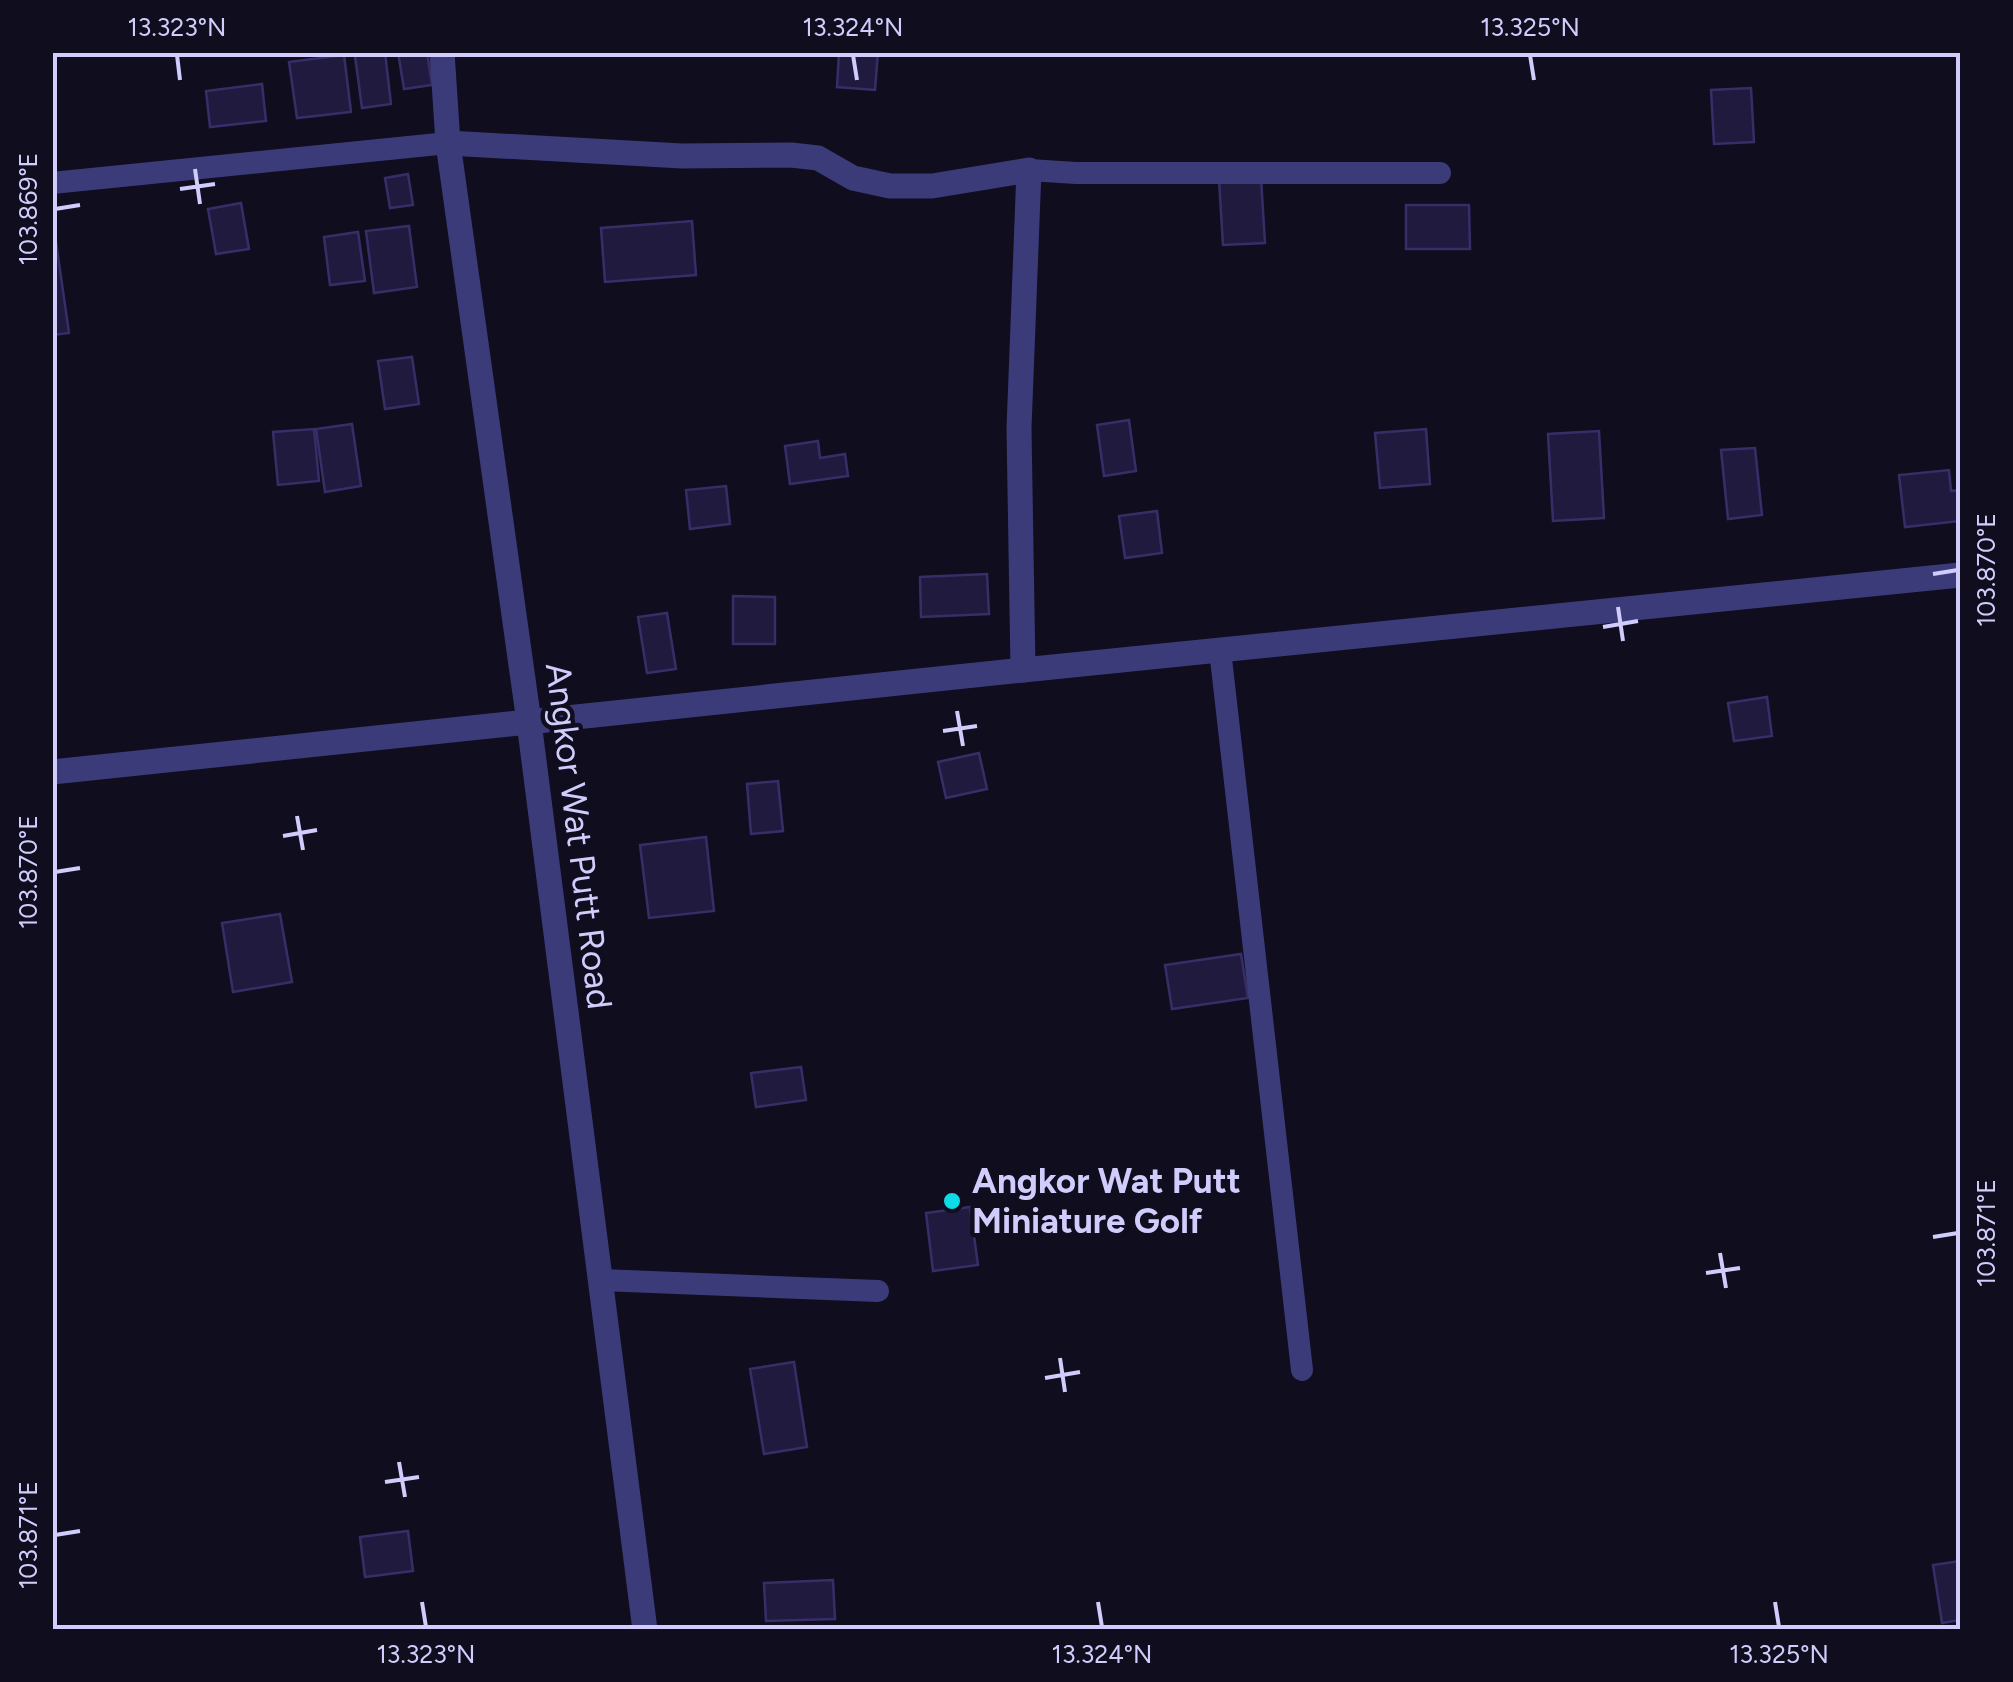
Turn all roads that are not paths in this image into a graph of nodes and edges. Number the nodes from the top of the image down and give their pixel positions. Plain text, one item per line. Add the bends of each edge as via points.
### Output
1 (442, 52) edge
2 (448, 144) junction
3 (1029, 170) junction
4 (1440, 172) dead end
5 (52, 182) edge
6 (1960, 575) edge
7 (1220, 650) junction
8 (1022, 670) junction
9 (529, 722) junction
10 (52, 772) edge
11 (601, 1280) junction
12 (878, 1291) dead end
13 (1302, 1370) dead end
14 (646, 1630) edge

1 - 2 street, Angkor Wat Putt Road
2 - 3 street via 791,155 818,158 853,178 890,186
2 - 5 lane
2 - 9 street, Angkor Wat Putt Road
3 - 4 lane
3 - 8 street via 1020,428
6 - 7 street
7 - 8 street
7 - 13 lane
8 - 9 street
9 - 10 street
9 - 11 street, Angkor Wat Putt Road
11 - 12 lane
11 - 14 street, Angkor Wat Putt Road

